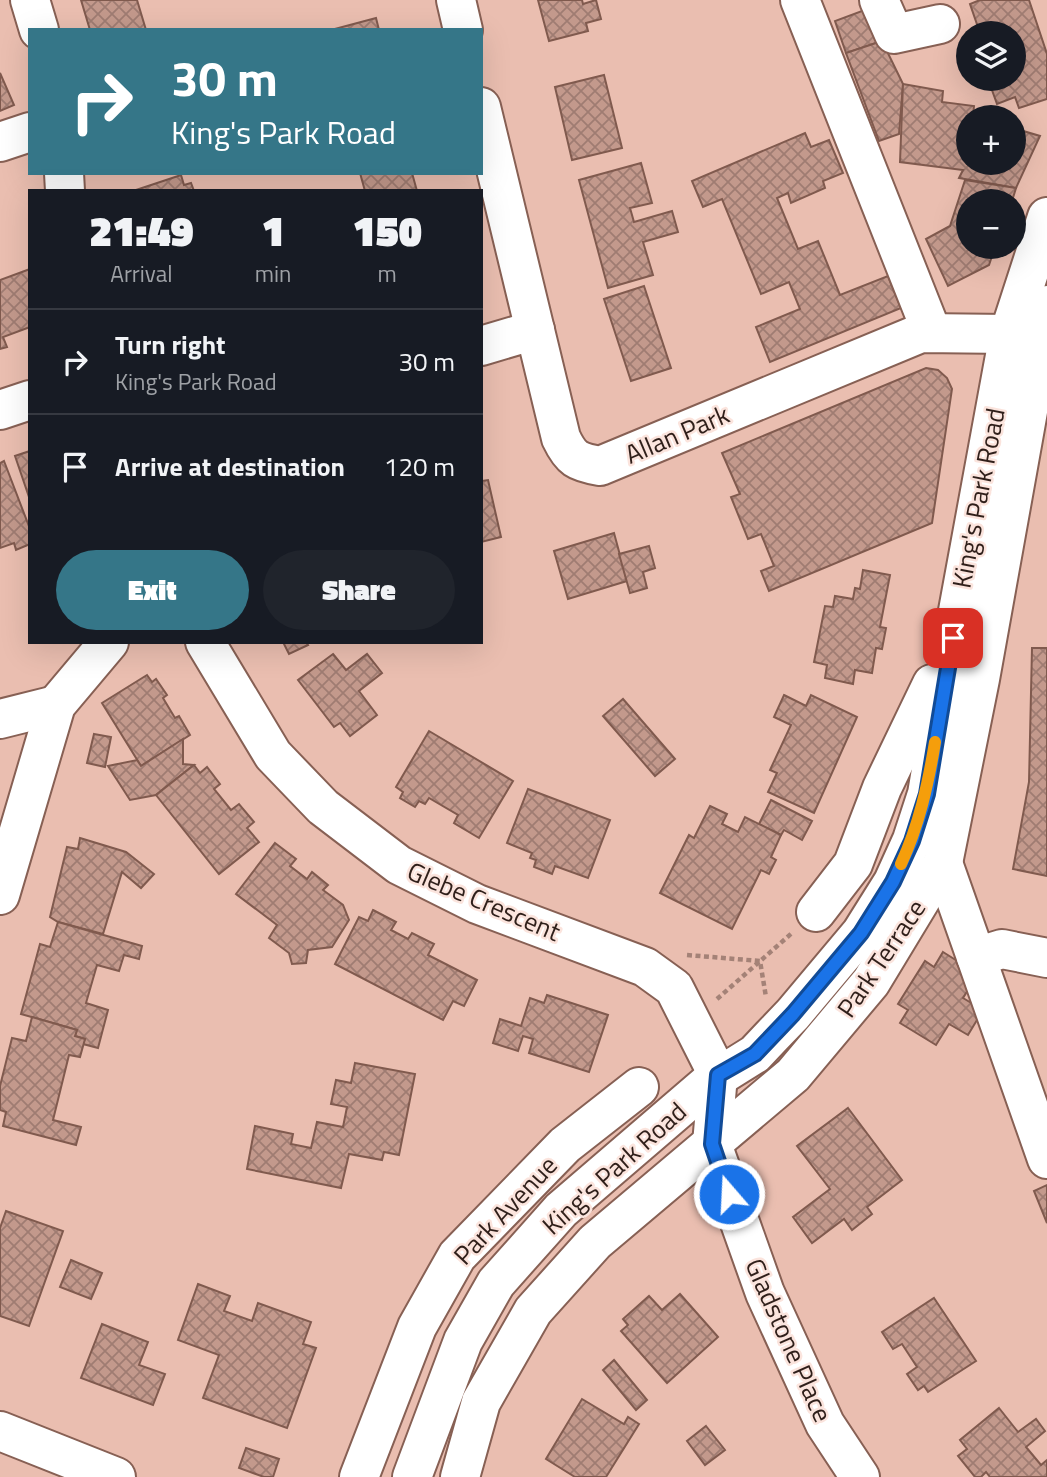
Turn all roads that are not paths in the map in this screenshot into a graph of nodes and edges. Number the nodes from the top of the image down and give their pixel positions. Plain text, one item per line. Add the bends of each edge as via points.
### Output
1 (30, 0) edge
2 (456, 0) edge
3 (879, 0) edge
4 (806, 2) edge
5 (940, 24) dead end
6 (38, 28) edge
7 (463, 28) edge
8 (483, 115) edge
9 (28, 133) edge
10 (0, 142) edge
11 (1047, 216) edge
12 (1047, 305) edge
13 (535, 330) junction
14 (932, 333) junction
15 (1009, 334) junction
16 (483, 345) edge
17 (28, 401) edge
18 (0, 410) edge
19 (953, 638) junction
20 (107, 644) edge
21 (206, 644) edge
22 (56, 705) junction
23 (0, 719) edge
24 (943, 863) junction
25 (0, 895) edge
26 (876, 910) junction
27 (976, 957) junction
28 (1047, 958) edge
29 (718, 1075) junction
30 (639, 1087) dead end
31 (712, 1144) junction
32 (1047, 1159) edge
33 (0, 1431) edge
34 (116, 1477) edge
35 (359, 1477) edge
36 (412, 1477) edge
37 (460, 1477) edge
38 (860, 1477) edge

1 - 6 street
2 - 7 street
3 - 5 street via 894,34
4 - 14 street
8 - 13 street, Allan Park
9 - 10 street
11 - 15 street
12 - 24 street, Park Terrace
13 - 14 street, Allan Park via 561,438 580,463 600,466 921,333
13 - 16 street
14 - 15 street, Allan Park
15 - 19 street, King's Park Road
17 - 18 street
19 - 26 street, King's Park Road via 927,794 912,841
19 - 26 street via 882,788 853,864 827,897
20 - 22 street
21 - 29 street, Glebe Crescent via 273,755 323,807 410,871 477,904 645,967 674,988
22 - 23 street
22 - 25 street
24 - 27 street
24 - 31 street, Park Terrace via 871,982 793,1075
26 - 29 street, King's Park Road via 755,1054
27 - 28 street via 1002,949
27 - 32 street
29 - 31 street, Gladstone Place
29 - 36 street, King's Park Road via 561,1210 496,1283 463,1341
30 - 35 street, Park Avenue via 565,1145 457,1256 417,1327
31 - 37 street, Park Terrace via 596,1242 533,1311 481,1402
31 - 38 street, Gladstone Place via 765,1293 825,1424
33 - 34 street

